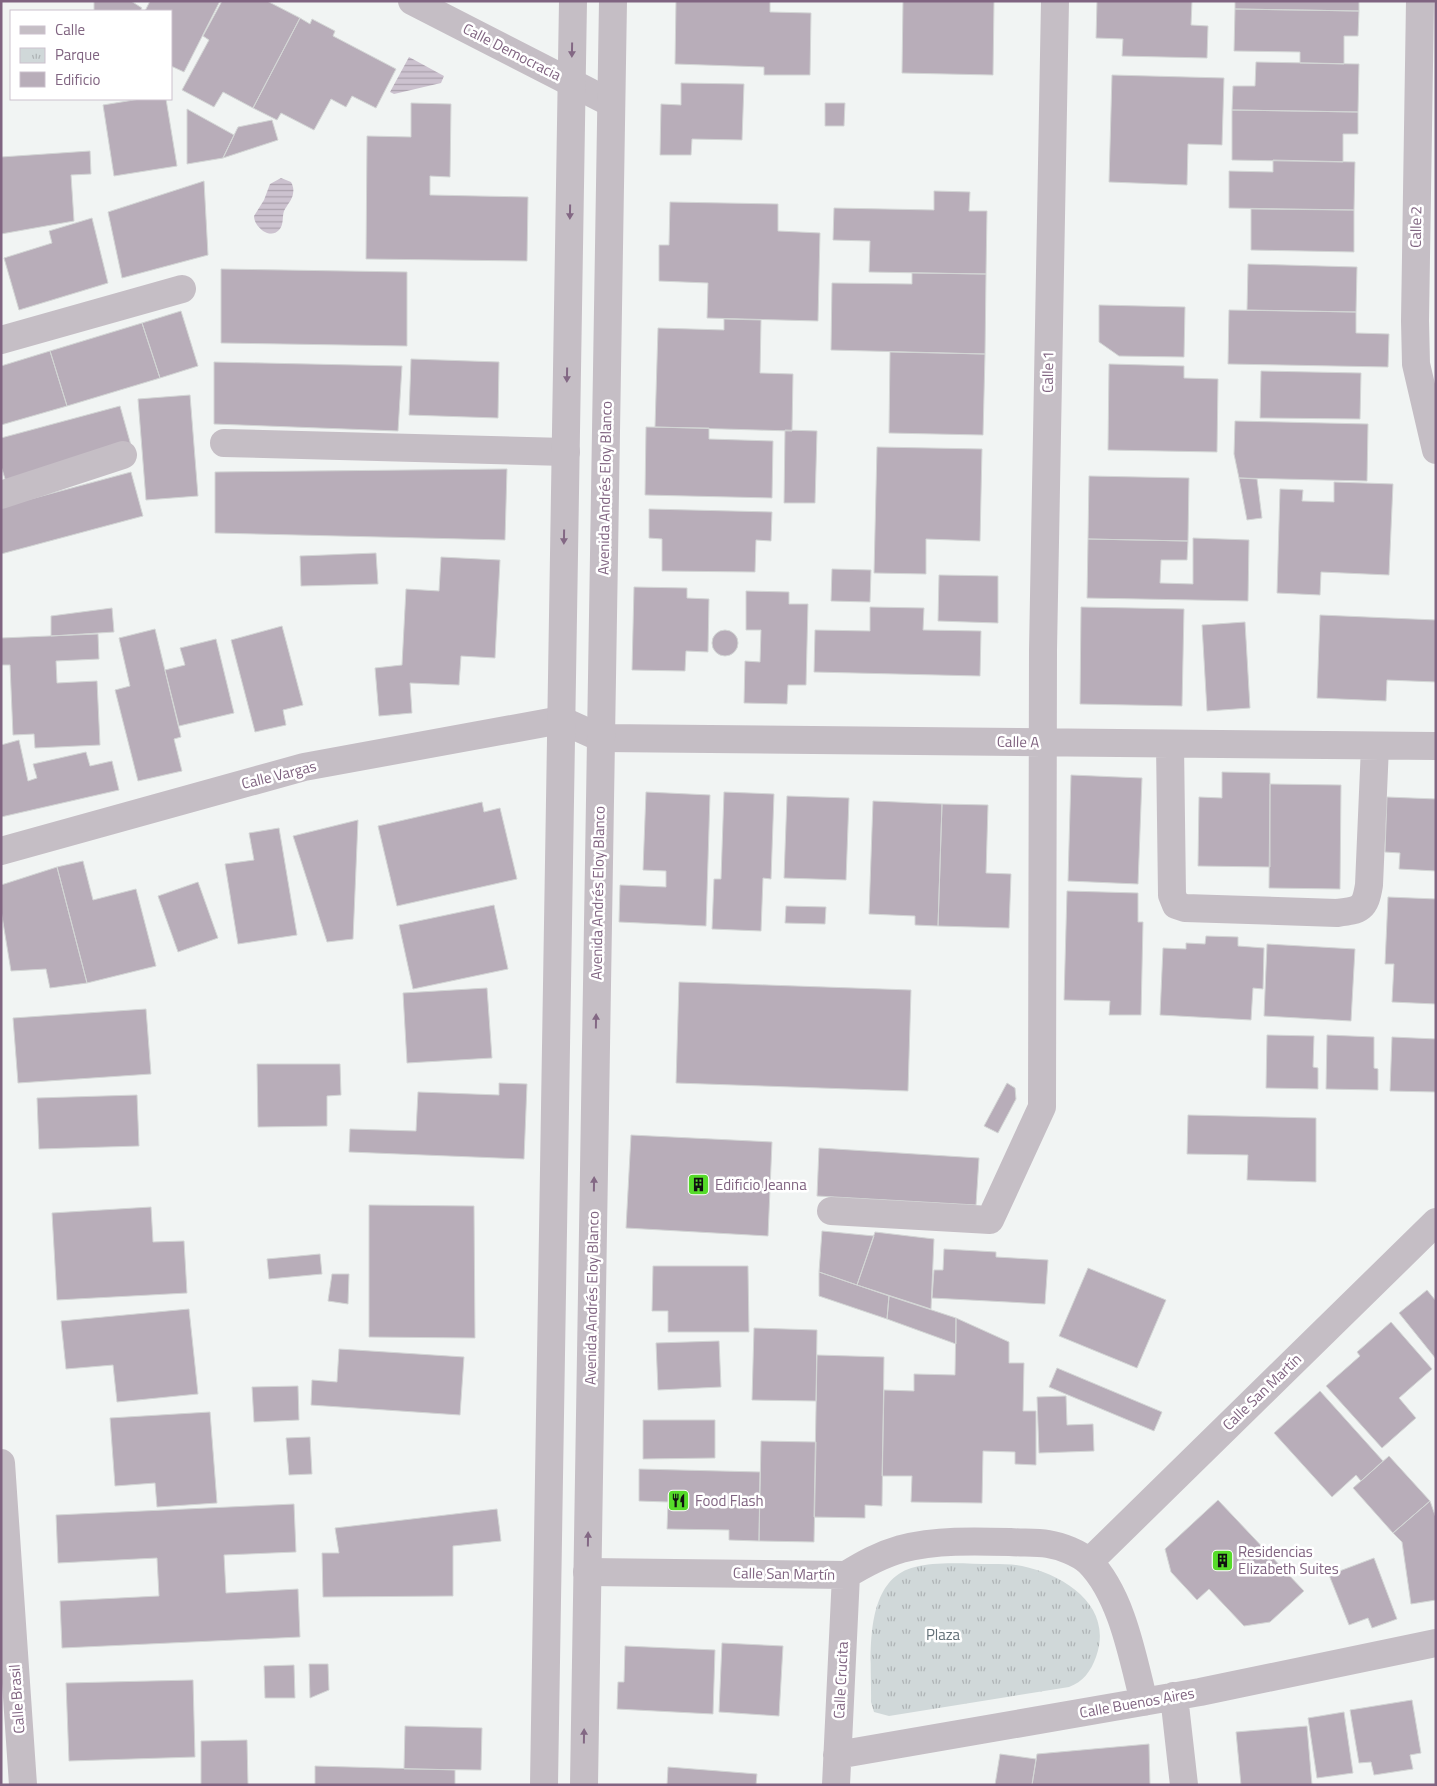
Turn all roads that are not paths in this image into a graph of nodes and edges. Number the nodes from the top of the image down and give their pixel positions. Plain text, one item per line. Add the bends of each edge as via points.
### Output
1 (412, 1) edge
2 (573, 1) edge
3 (613, 1) edge
4 (1055, 1) edge
5 (1420, 1) edge
6 (572, 83) junction
7 (611, 103) junction
8 (182, 289) dead end
9 (1, 340) edge
10 (224, 443) dead end
11 (1436, 450) edge
12 (566, 452) junction
13 (123, 455) dead end
14 (1, 495) edge
15 (561, 720) junction
16 (601, 738) junction
17 (1043, 743) junction
18 (1170, 744) junction
19 (1374, 746) junction
20 (1436, 746) edge
21 (1, 851) edge
22 (831, 1210) dead end
23 (1436, 1222) edge
24 (1, 1463) edge
25 (1089, 1562) junction
26 (587, 1572) junction
27 (846, 1575) junction
28 (1436, 1643) edge
29 (1174, 1696) junction
30 (1144, 1702) junction
31 (837, 1755) junction
32 (23, 1785) edge
33 (544, 1785) edge
34 (584, 1785) edge
35 (836, 1785) edge
36 (1184, 1785) edge

1 - 6 street, Calle Democracia
2 -> 6 street
3 - 7 street, Avenida Andrés Eloy Blanco
4 - 17 street, Calle 1
5 - 11 street, Calle 2 via 1416,364
6 - 7 street, Calle Democracia
6 -> 12 street
7 - 16 street, Avenida Andrés Eloy Blanco
8 - 9 street
10 - 12 street
12 -> 15 street
13 - 14 street
15 - 16 street
15 - 21 street, Calle Vargas via 304,768
15 - 33 street
16 - 17 street, Calle A
26 -> 16 street, Avenida Andrés Eloy Blanco
17 - 18 street, Calle A
17 - 22 street, Calle 1 via 1042,1107 1038,1116 990,1220
18 - 19 street, Calle A
18 - 19 street via 1172,895 1176,905 1185,908 1338,913 1360,909 1367,896
19 - 20 street, Calle A
23 - 25 street, Calle San Martín
24 - 32 street, Calle Brasil
25 - 27 street, Calle San Martín via 1068,1550 1048,1544 947,1542 900,1550 870,1560
25 - 30 street, Calle San Martín via 1112,1596
26 - 27 street, Calle San Martín
34 -> 26 street, Avenida Andrés Eloy Blanco
27 - 31 street, Calle Crucita
28 - 29 street, Calle Buenos Aires
29 - 30 street, Calle Buenos Aires
29 - 36 street
30 - 31 street, Calle Buenos Aires
31 - 35 street, Calle Crucita

